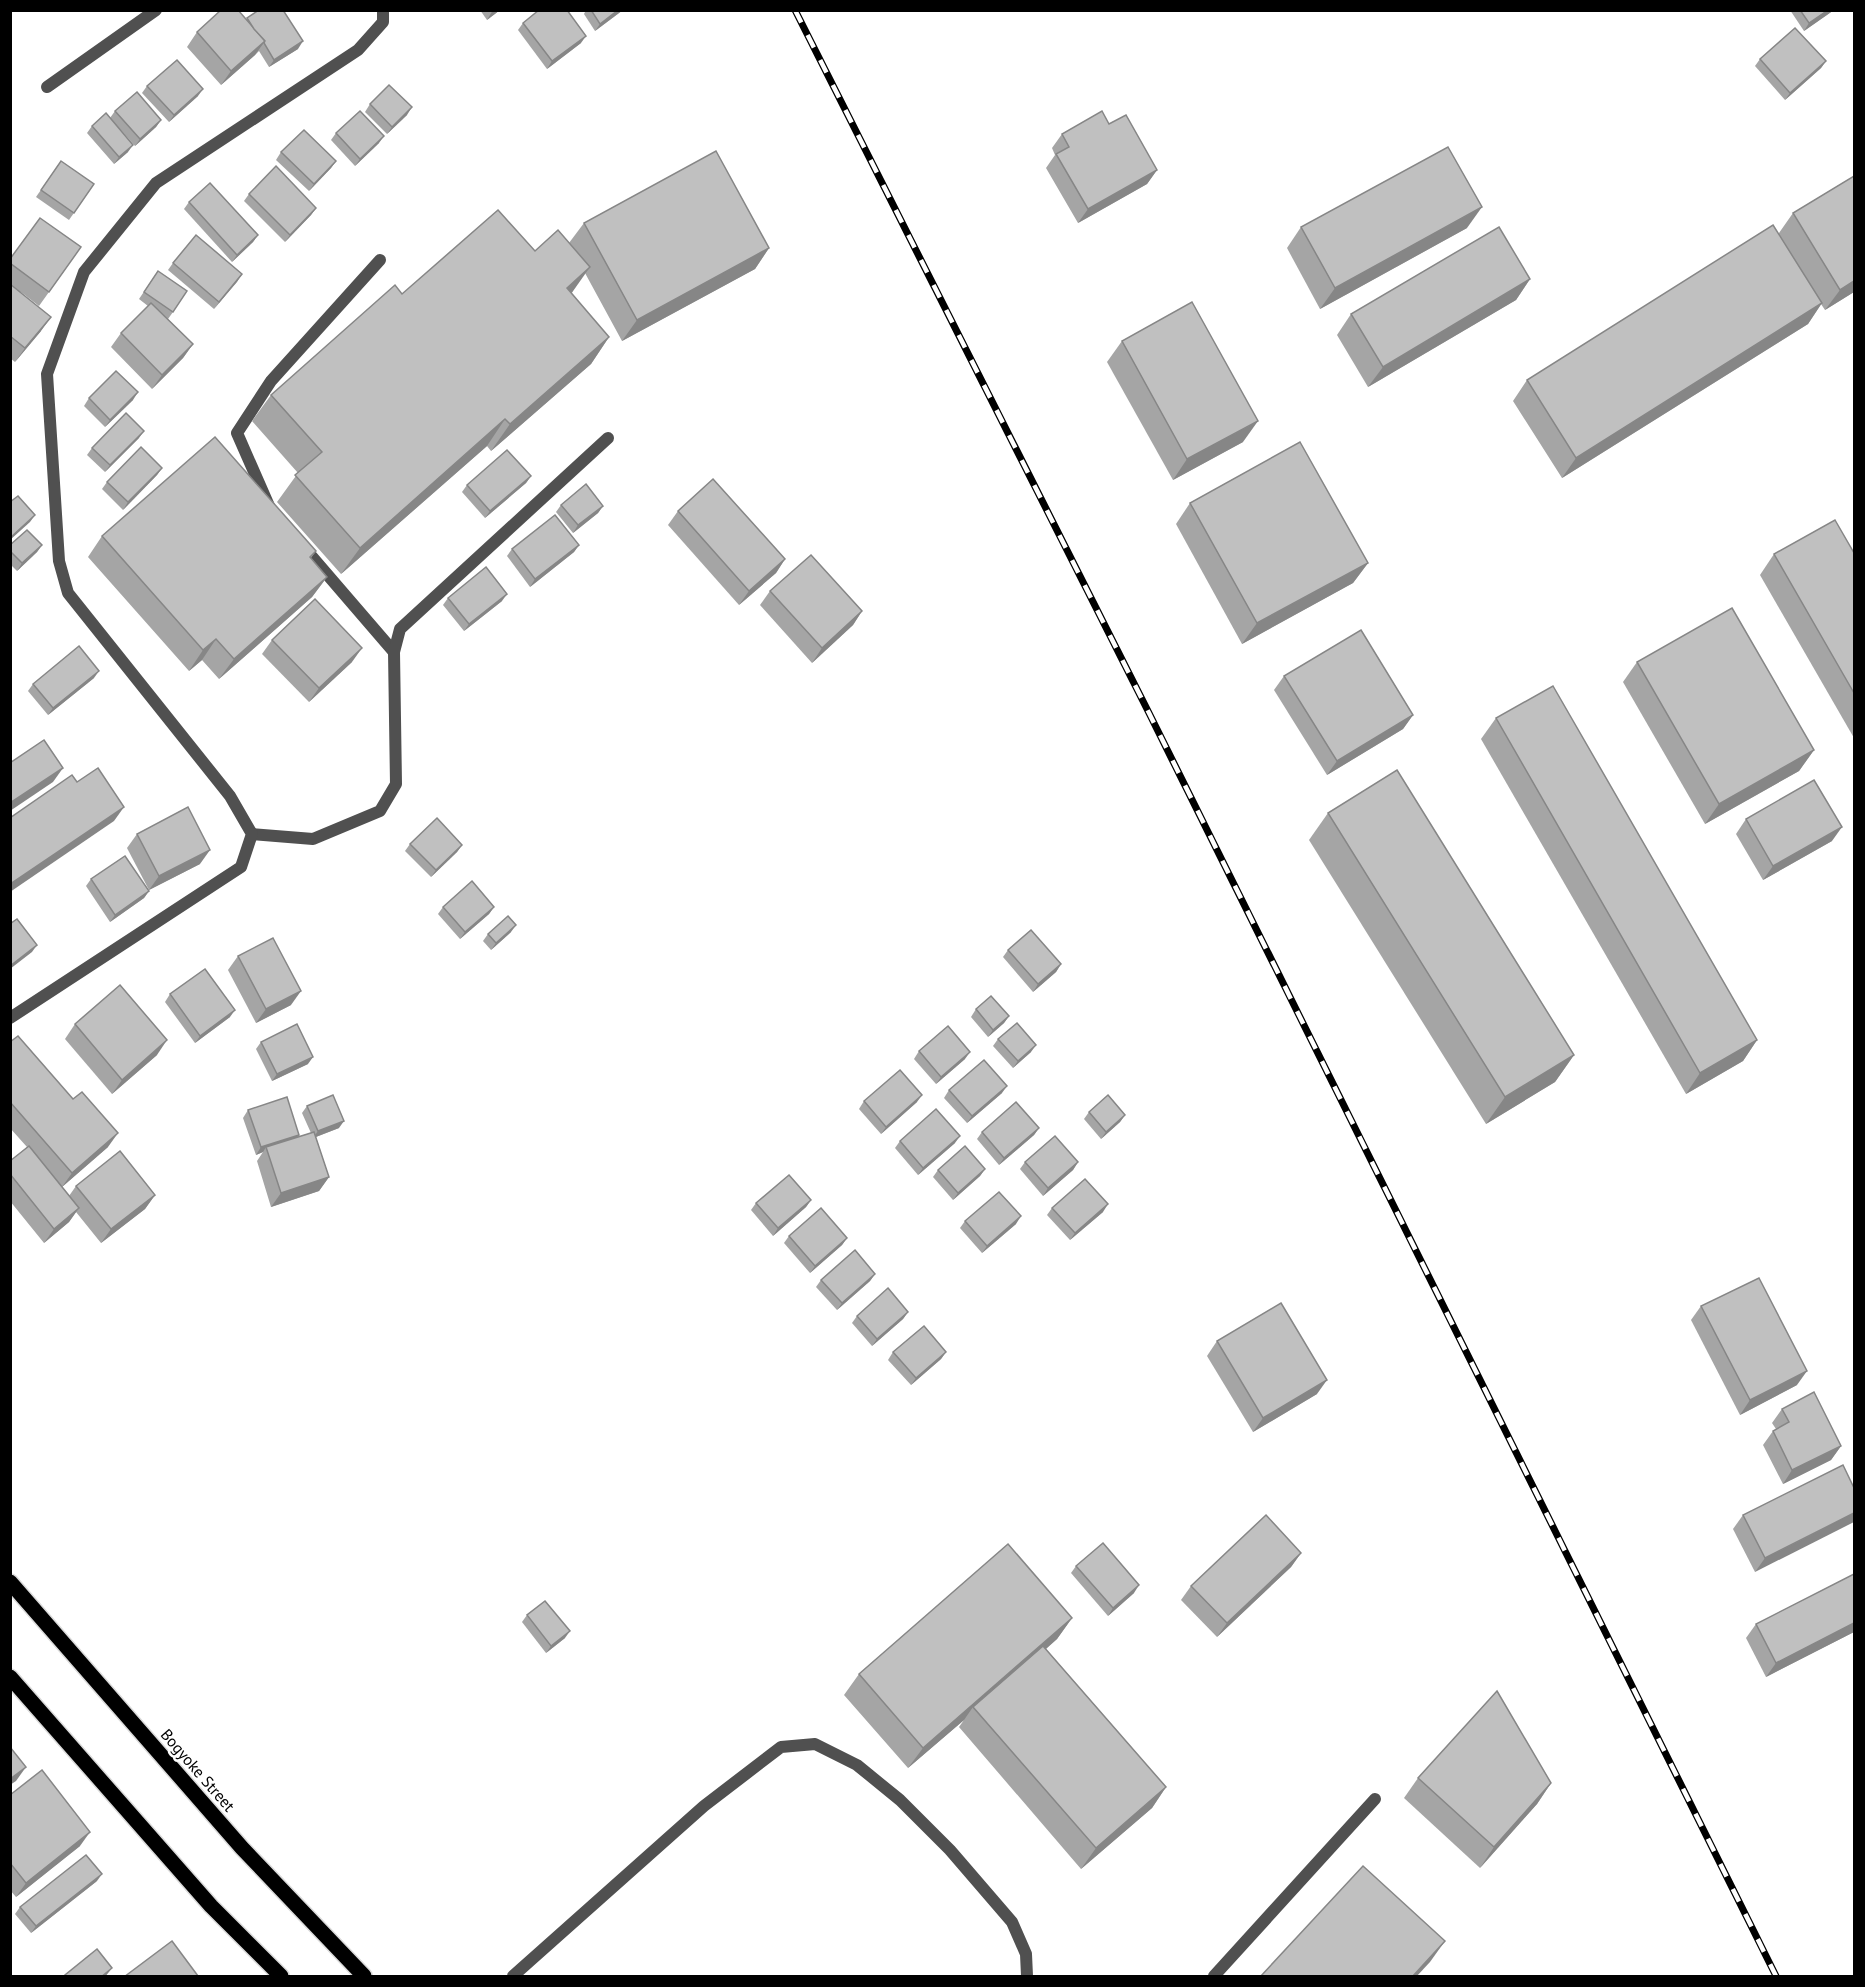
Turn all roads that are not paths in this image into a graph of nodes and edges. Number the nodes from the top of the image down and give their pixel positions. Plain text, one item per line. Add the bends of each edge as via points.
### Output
1 (156, 10) edge
2 (383, 10) edge
3 (47, 87) dead end
4 (380, 260) dead end
5 (608, 438) dead end
6 (279, 518) edge
7 (294, 536) edge
8 (394, 652) junction
9 (252, 834) junction
10 (10, 1018) edge
11 (10, 1582) edge
12 (10, 1677) edge
13 (1375, 1799) dead end
14 (281, 1977) edge
15 (364, 1977) edge
16 (513, 1977) edge
17 (1027, 1977) edge
18 (1214, 1977) edge

1 - 3 street
2 - 9 street via 383,22 358,50 156,183 84,272 47,374 59,561 68,593 230,796
4 - 6 street via 271,381 237,433 271,509
5 - 8 street via 400,630
7 - 8 street
8 - 9 street via 396,784 380,811 313,839
9 - 10 street via 241,867
11 - 15 main road, Bogyoke Street via 242,1848
12 - 14 main road via 211,1906
13 - 18 street
16 - 17 street via 704,1806 781,1747 815,1744 857,1765 900,1800 950,1850 1012,1922 1026,1954

